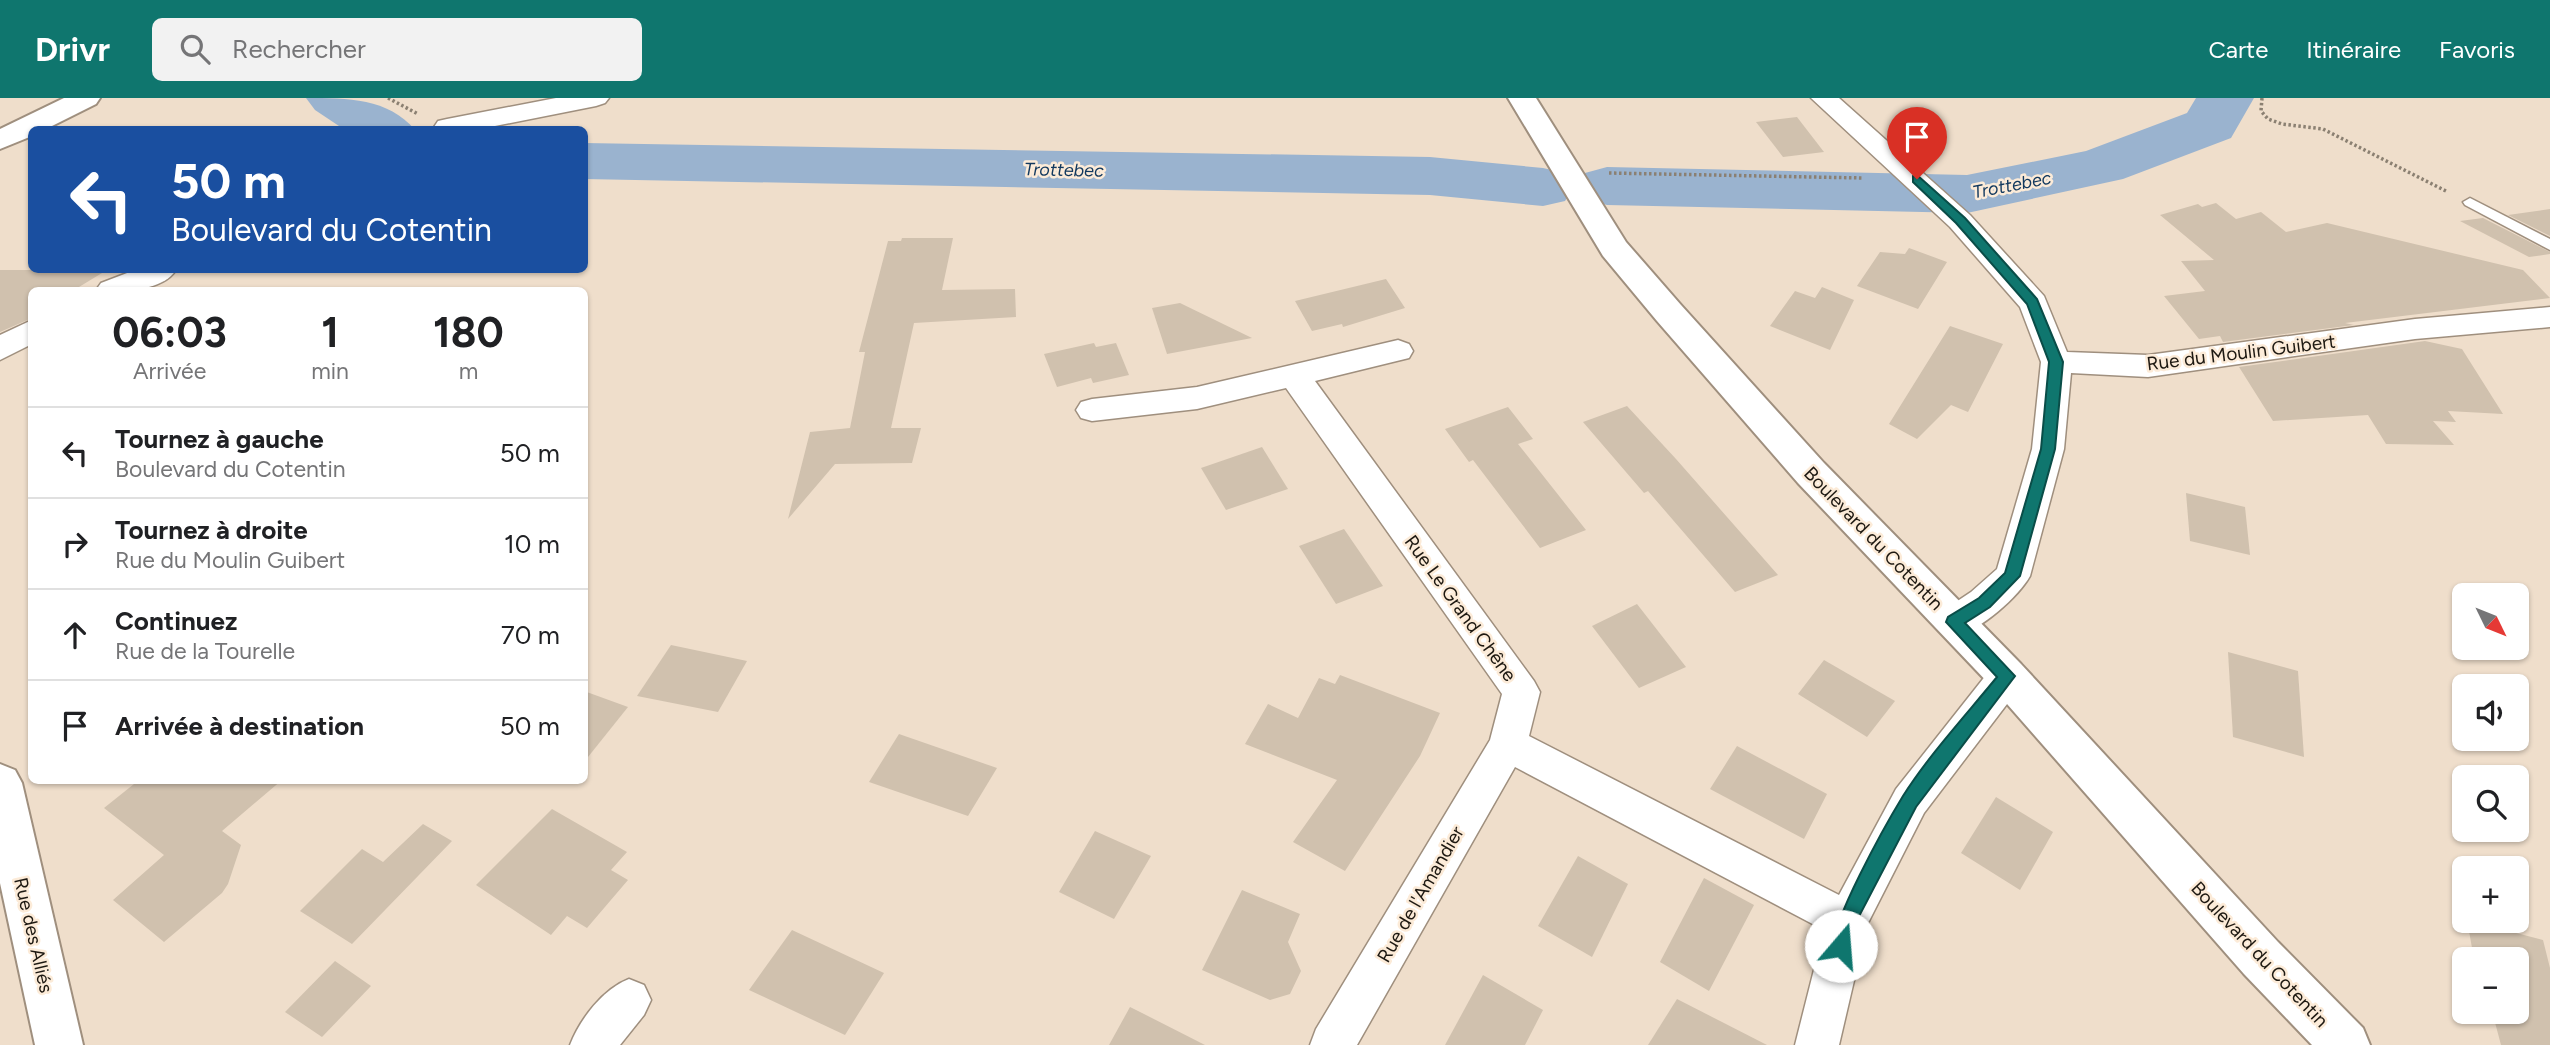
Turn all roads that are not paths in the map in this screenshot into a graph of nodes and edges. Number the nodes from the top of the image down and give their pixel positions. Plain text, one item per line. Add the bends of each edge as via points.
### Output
1 (29, 98) edge
2 (86, 98) edge
3 (503, 98) edge
4 (596, 98) edge
5 (1522, 98) edge
6 (1824, 98) edge
7 (0, 112) edge
8 (28, 126) edge
9 (29, 126) edge
10 (448, 126) edge
11 (454, 126) edge
12 (0, 140) edge
13 (2470, 202) road end
14 (2550, 243) edge
15 (154, 273) edge
16 (118, 287) edge
17 (2549, 317) edge
18 (28, 332) edge
19 (0, 349) edge
20 (1398, 351) dead end
21 (2056, 362) junction
22 (1294, 375) junction
23 (1092, 410) dead end
24 (1954, 622) junction
25 (2007, 676) junction
26 (1508, 744) junction
27 (2, 810) edge
28 (1847, 921) junction
29 (629, 1000) dead end
30 (59, 1045) edge
31 (592, 1045) edge
32 (1332, 1045) edge
33 (1817, 1045) edge
34 (2346, 1045) edge

1 - 7 main road
2 - 9 main road
3 - 10 street
4 - 11 street
5 - 24 main road, Boulevard du Cotentin via 1614,249 1811,474
6 - 21 street via 1960,220 2033,303
8 - 12 main road
13 - 14 lane
15 - 16 street
17 - 21 street, Rue du Moulin Guibert via 2415,328 2148,366
18 - 19 street
20 - 22 street
21 - 24 street via 2048,449 2012,576
22 - 23 street via 1197,398
22 - 26 street, Rue Le Grand Chêne via 1521,692
24 - 25 main road, Boulevard du Cotentin
25 - 28 street via 1910,801
25 - 34 main road, Boulevard du Cotentin via 2261,958
26 - 28 street
26 - 32 street, Rue de l'Amandier
27 - 30 main road, Rue des Alliés
28 - 33 street
29 - 31 street

